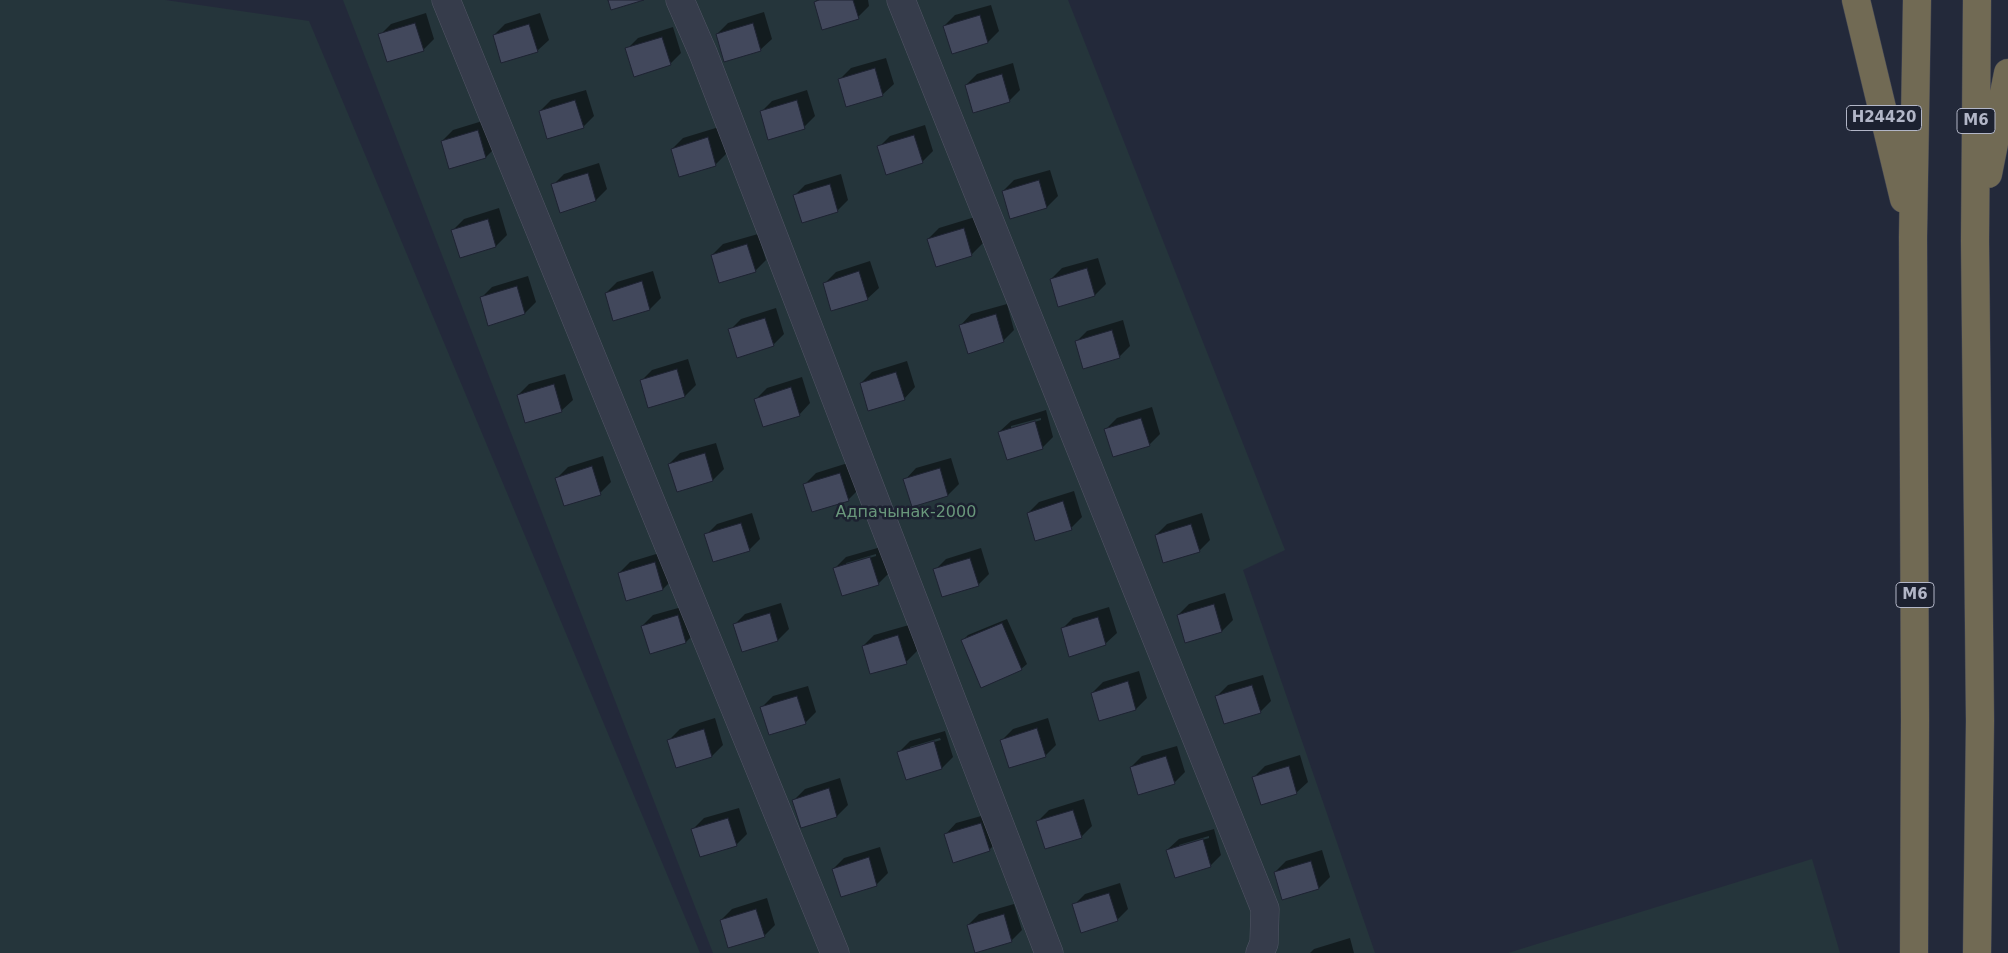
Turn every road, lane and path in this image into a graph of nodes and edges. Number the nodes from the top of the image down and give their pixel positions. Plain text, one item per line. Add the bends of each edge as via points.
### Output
1 (446, 0) edge
2 (680, 0) edge
3 (901, 0) edge
4 (1856, 0) edge
5 (1916, 0) edge
6 (1977, 0) edge
7 (2008, 73) edge
8 (1913, 237) junction
9 (1975, 241) junction
10 (835, 953) edge
11 (1049, 953) edge
12 (1260, 953) edge
13 (1914, 953) edge
14 (1977, 953) edge

1 - 10 lane
2 - 11 lane
3 - 12 lane via 1265,909 1264,943
4 - 8 highway, Н24420
5 - 8 highway, М6
6 - 9 highway, М6
7 - 9 highway
8 - 13 highway, М6
9 - 14 highway, М6 via 1980,721

